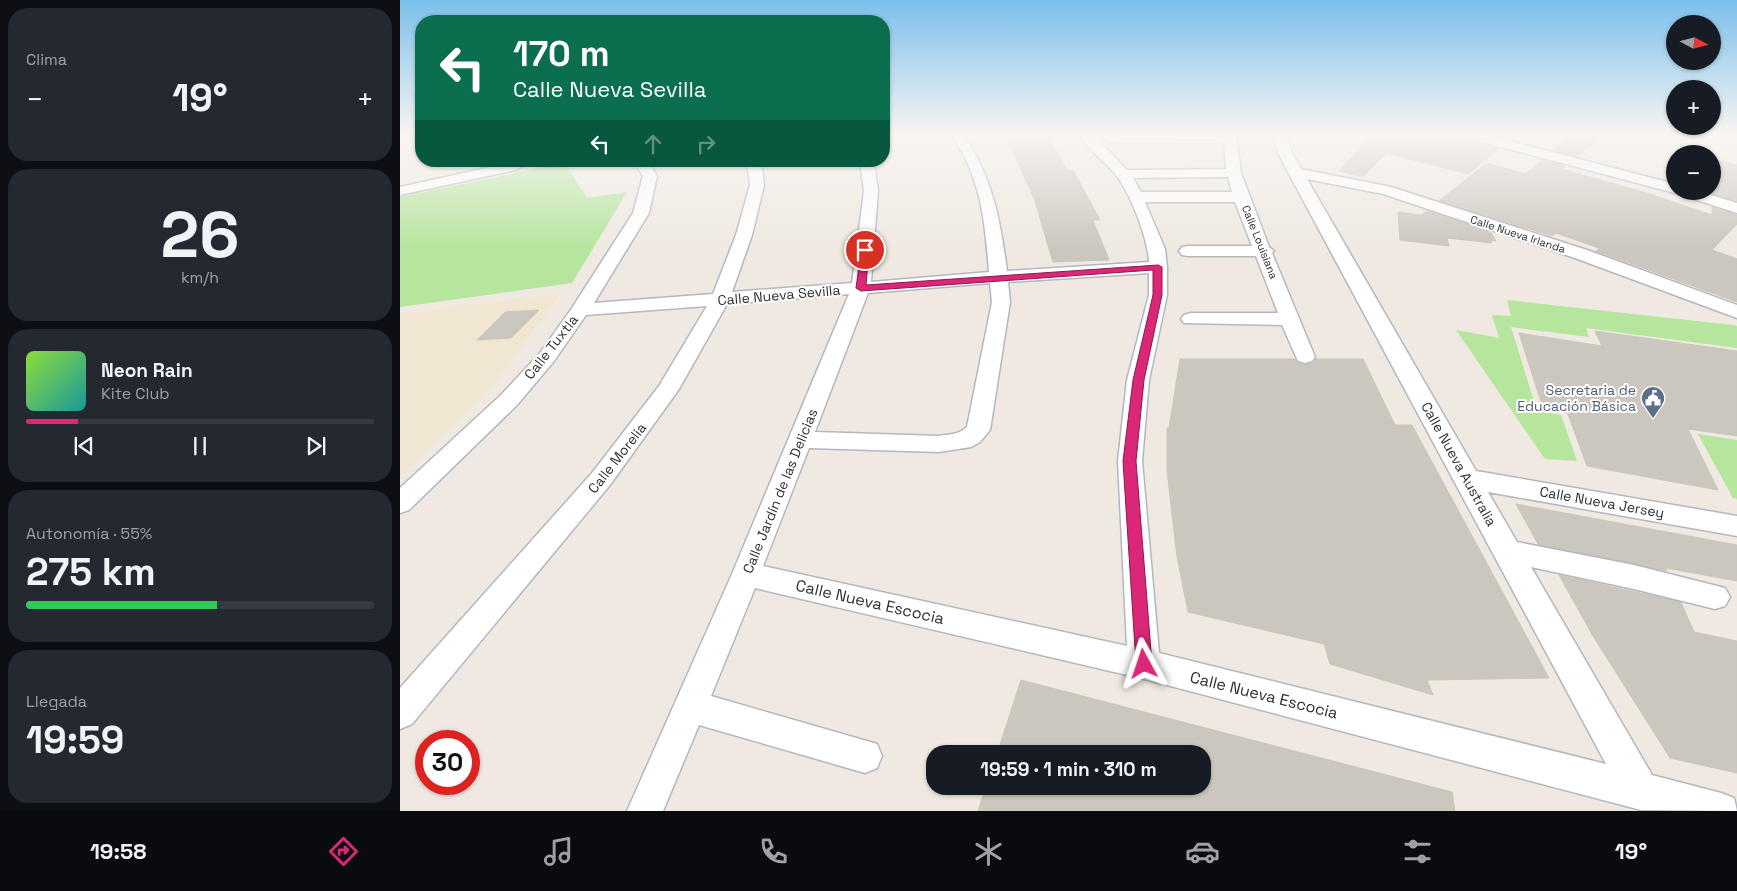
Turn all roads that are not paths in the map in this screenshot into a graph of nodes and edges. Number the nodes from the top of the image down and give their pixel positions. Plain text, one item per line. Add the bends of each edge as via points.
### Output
1 (1295, 172) edge
2 (475, 173) edge
3 (648, 173) edge
4 (756, 173) edge
5 (869, 173) edge
6 (978, 173) edge
7 (1234, 173) joint
8 (1299, 173) edge
9 (1612, 173) edge
10 (1123, 174) joint
11 (1666, 188) edge
12 (400, 191) edge
13 (1136, 197) junction
14 (1241, 197) junction
15 (1711, 200) edge
16 (1737, 208) edge
17 (1188, 251) dead end
18 (1265, 251) junction
19 (1158, 267) junction
20 (998, 277) junction
21 (861, 288) junction
22 (720, 299) junction
23 (580, 310) junction
24 (1737, 312) edge
25 (1191, 319) dead end
26 (1289, 319) junction
27 (1305, 357) dead end
28 (801, 440) junction
29 (1467, 479) junction
30 (400, 503) edge
31 (1737, 526) edge
32 (1507, 550) junction
33 (746, 574) junction
34 (1715, 597) dead end
35 (1144, 664) junction
36 (690, 706) junction
37 (400, 713) edge
38 (865, 756) dead end
39 (1641, 792) junction
40 (645, 811) edge
41 (1721, 811) edge

1 - 29 street, Calle Nueva Australia
2 - 12 street
3 - 23 street, Calle Tuxtla via 641,213
4 - 22 street, Calle Morelia via 758,185 744,236
5 - 21 street, Calle Jardín de las Delicias via 871,192
6 - 20 street via 993,228
7 - 10 street
7 - 14 street, Calle Louisiana
8 - 24 street, Calle Nueva Irlanda via 1386,190 1581,254
9 - 11 street
10 - 13 street
13 - 14 street
13 - 19 street via 1157,249
14 - 18 street, Calle Louisiana
15 - 16 street
17 - 18 street
18 - 26 street, Calle Louisiana
19 - 20 street, Calle Nueva Sevilla
19 - 35 street via 1158,295 1138,380 1130,461
20 - 21 street, Calle Nueva Sevilla
20 - 28 street via 1001,302 983,413 978,430 972,436 963,441 939,444
21 - 22 street, Calle Nueva Sevilla
21 - 28 street, Calle Jardín de las Delicias
22 - 23 street, Calle Nueva Sevilla
22 - 37 street, Calle Morelia via 668,388 623,451
23 - 30 street, Calle Tuxtla via 547,357 509,400
25 - 26 street
26 - 27 street, Calle Louisiana
28 - 33 street, Calle Jardín de las Delicias
29 - 31 street, Calle Nueva Jersey
29 - 32 street, Calle Nueva Australia
32 - 34 street
32 - 39 street, Calle Nueva Australia
33 - 35 street, Calle Nueva Escocia
33 - 36 street, Calle Jardín de las Delicias
35 - 39 street, Calle Nueva Escocia
36 - 38 street
36 - 40 street, Calle Jardín de las Delicias
39 - 41 street, Calle Nueva Escocia

